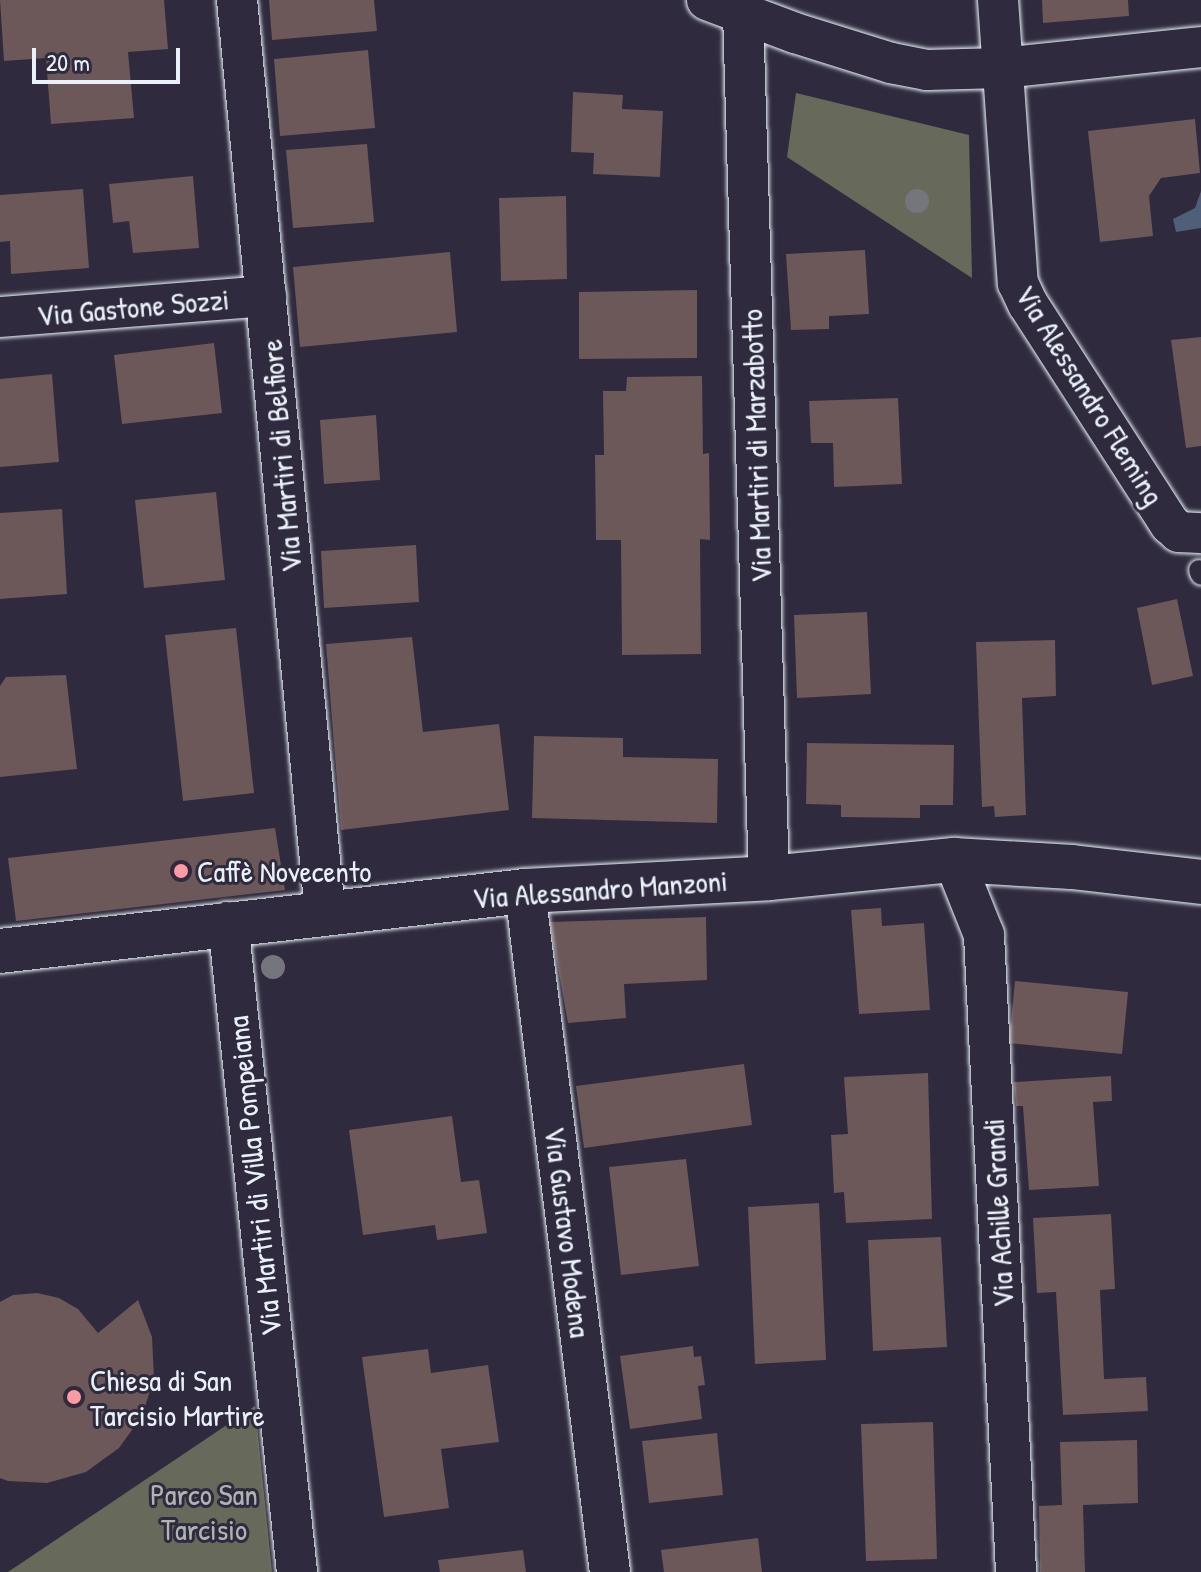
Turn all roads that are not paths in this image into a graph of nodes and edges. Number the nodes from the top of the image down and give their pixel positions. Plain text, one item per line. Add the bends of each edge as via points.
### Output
1 (237, 0) edge
2 (998, 0) edge
3 (725, 6) edge
4 (1201, 47) edge
5 (1002, 68) junction
6 (266, 296) junction
7 (0, 317) edge
8 (1198, 553) edge
9 (954, 860) junction
10 (769, 878) junction
11 (1201, 882) edge
12 (525, 891) junction
13 (325, 912) junction
14 (228, 922) junction
15 (0, 951) edge
16 (297, 1572) edge
17 (610, 1572) edge
18 (1016, 1572) edge

1 - 6 street, Via Martiri di Belfiore
2 - 5 street, Via Alessandro Fleming
3 - 5 street via 907,67
3 - 10 street, Via Martiri di Marzabotto
4 - 5 street
5 - 8 street, Via Alessandro Fleming via 1018,283 1170,524
6 - 7 street, Via Gastone Sozzi
6 - 13 street, Via Martiri di Belfiore
9 - 10 street, Via Alessandro Manzoni
9 - 11 street, Via Alessandro Manzoni
9 - 18 street, Via Achille Grandi via 984,935
10 - 12 street, Via Alessandro Manzoni
12 - 13 street, Via Alessandro Manzoni
12 - 17 street, Via Gustavo Modena
13 - 14 street, Via Alessandro Manzoni
14 - 15 street, Via Alessandro Manzoni
14 - 16 street, Via Martiri di Villa Pompeiana

